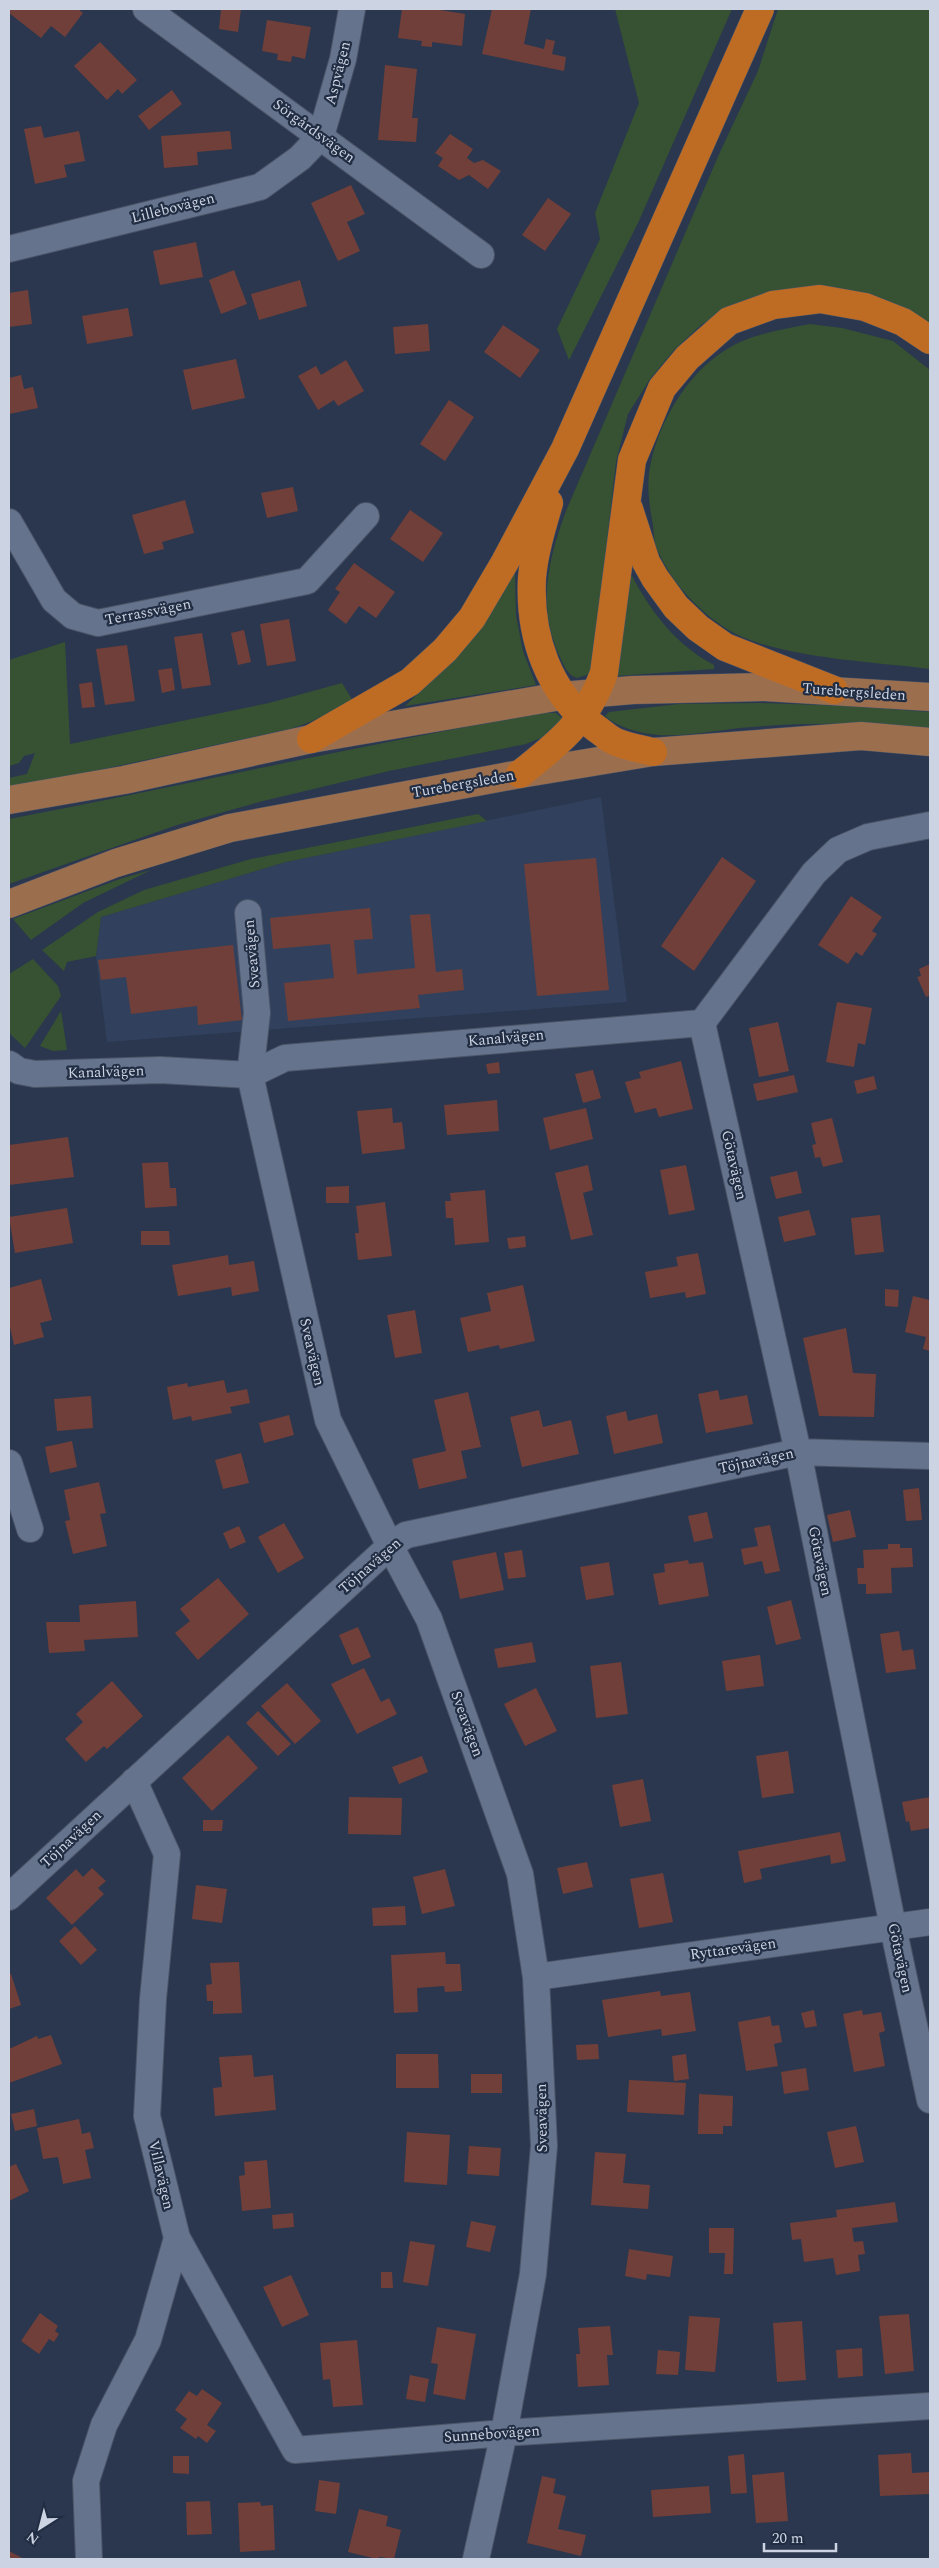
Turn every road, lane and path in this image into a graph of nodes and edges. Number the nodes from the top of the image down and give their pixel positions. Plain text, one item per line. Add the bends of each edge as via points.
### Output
1 (146, 9) edge
2 (352, 9) edge
3 (760, 9) edge
4 (321, 136) junction
5 (9, 249) edge
6 (480, 255) dead end
7 (930, 340) edge
8 (565, 449) junction
9 (627, 500) junction
10 (366, 516) dead end
11 (9, 522) edge
12 (834, 690) junction
13 (597, 693) junction
14 (561, 696) junction
15 (930, 697) edge
16 (582, 718) junction
17 (311, 739) junction
18 (930, 742) edge
19 (653, 752) junction
20 (520, 774) junction
21 (9, 800) edge
22 (926, 826) edge
23 (9, 904) edge
24 (248, 912) dead end
25 (702, 1023) junction
26 (9, 1064) edge
27 (250, 1076) junction
28 (798, 1452) junction
29 (930, 1456) edge
30 (9, 1463) edge
31 (14, 1503) edge
32 (30, 1529) dead end
33 (390, 1546) junction
34 (134, 1781) junction
35 (9, 1897) edge
36 (930, 1922) edge
37 (893, 1927) junction
38 (536, 1977) junction
39 (930, 2100) edge
40 (177, 2238) junction
41 (930, 2406) edge
42 (504, 2433) junction
43 (89, 2559) edge
44 (476, 2559) edge

1 - 4 street, Sörgårdsvägen
2 - 4 street, Aspvägen via 343,59
3 - 8 highway
4 - 5 street, Lillebovägen via 300,158 260,187
4 - 6 street, Sörgårdsvägen
7 - 9 highway via 903,322 865,307 820,299 773,305 729,321 687,358 662,388 632,460
8 - 14 highway via 541,530 532,576 532,610 538,642
8 - 17 highway via 472,618 445,650 410,682
9 - 12 highway via 654,578 676,607 698,628 725,647
9 - 13 highway via 604,672
10 - 11 street, Terrassvägen via 307,581 98,623 73,616 54,600
12 - 13 main road, Turebergsleden via 765,687
12 - 15 main road, Turebergsleden
13 - 14 main road, Turebergsleden
13 - 16 highway
14 - 16 highway
14 - 17 main road, Turebergsleden
16 - 19 highway via 615,742
16 - 20 highway via 554,747
17 - 21 main road, Turebergsleden via 124,780
18 - 19 main road, Turebergsleden via 861,736
19 - 20 main road, Turebergsleden
20 - 23 main road, Turebergsleden via 230,828 116,863
22 - 25 street via 868,836 838,850 814,873
24 - 27 street, Sveavägen via 257,1013
25 - 27 street, Kanalvägen via 285,1058
25 - 28 street, Götavägen
26 - 27 street, Kanalvägen via 35,1074 160,1070
27 - 33 street, Sveavägen via 328,1420
28 - 29 street, Töjnavägen
28 - 33 street, Töjnavägen via 406,1535
28 - 37 street, Götavägen
30 - 31 street
31 - 32 street
33 - 34 street, Töjnavägen
33 - 38 street, Sveavägen via 429,1619 520,1874
34 - 35 street, Töjnavägen
34 - 40 street, Villavägen via 167,1854 153,1999 147,2116
36 - 37 street, Ryttarevägen
37 - 38 street, Ryttarevägen
37 - 39 street, Götavägen
38 - 42 street, Sveavägen via 544,2146 533,2274
40 - 42 street, Sunnebovägen via 295,2450
40 - 43 street, Villavägen via 148,2340 104,2425 86,2482
41 - 42 street, Sunnebovägen
42 - 44 street, Sveavägen

